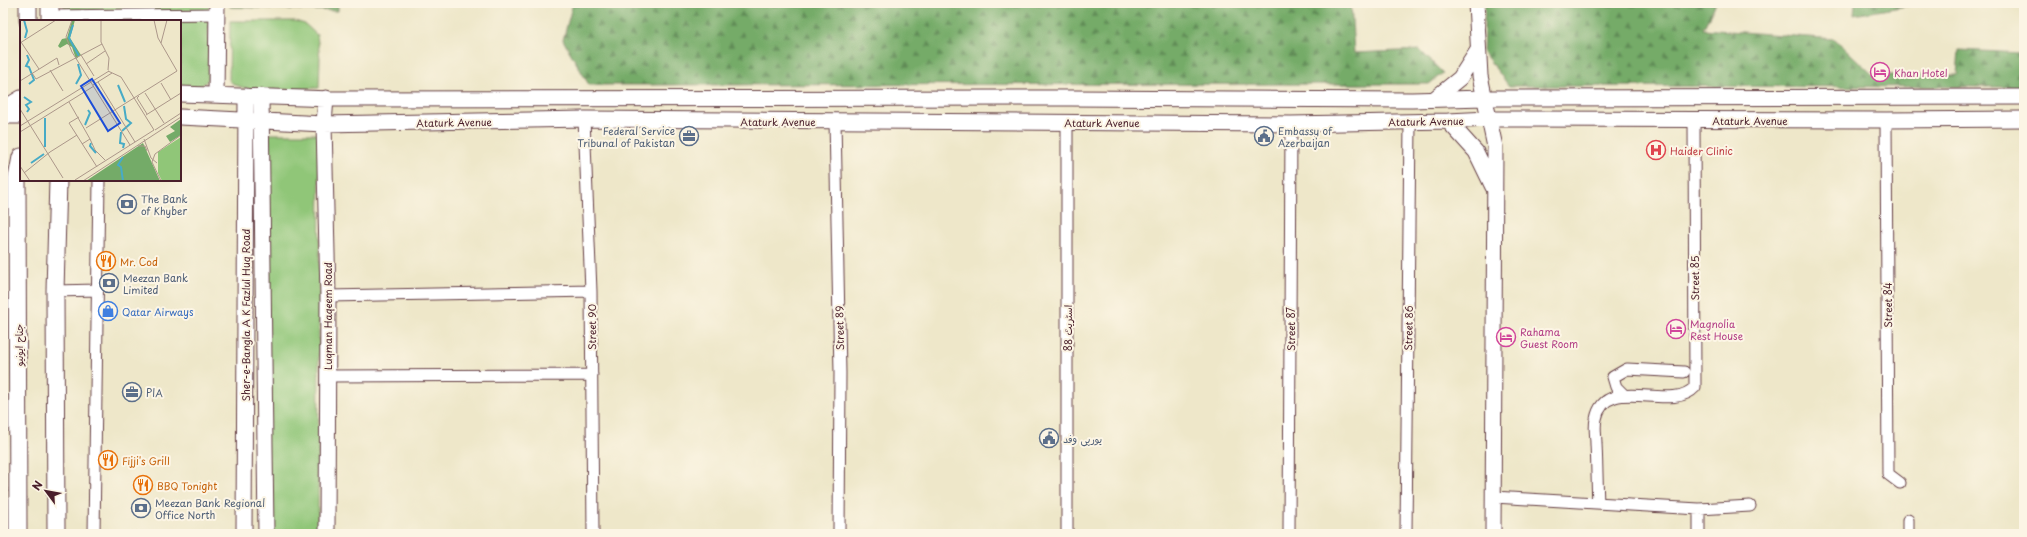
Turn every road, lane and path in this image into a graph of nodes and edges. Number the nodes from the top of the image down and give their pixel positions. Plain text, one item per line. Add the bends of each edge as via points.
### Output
1 (28, 3) edge
2 (1476, 3) edge
3 (217, 8) edge
4 (50, 13) edge
5 (28, 20) edge
6 (1478, 50) junction
7 (181, 94) edge
8 (216, 94) junction
9 (254, 96) junction
10 (2024, 97) edge
11 (326, 98) junction
12 (1484, 98) junction
13 (20, 99) edge
14 (883, 99) junction
15 (1434, 100) junction
16 (3, 109) edge
17 (3, 116) edge
18 (20, 116) edge
19 (181, 117) edge
20 (1489, 118) junction
21 (2024, 119) edge
22 (254, 120) junction
23 (584, 120) junction
24 (1694, 120) junction
25 (1886, 120) junction
26 (835, 121) junction
27 (883, 121) junction
28 (1448, 121) junction
29 (1067, 122) junction
30 (1410, 122) junction
31 (324, 124) junction
32 (1291, 124) junction
33 (20, 162) edge
34 (58, 181) edge
35 (100, 181) edge
36 (1496, 191) junction
37 (98, 290) junction
38 (56, 291) junction
39 (591, 291) junction
40 (328, 296) junction
41 (1684, 372) dead end
42 (592, 375) junction
43 (328, 376) junction
44 (1624, 395) junction
45 (1900, 483) dead end
46 (1494, 497) junction
47 (1598, 503) junction
48 (1750, 506) dead end
49 (1699, 509) junction
50 (1908, 520) dead end
51 (18, 534) edge
52 (56, 534) edge
53 (94, 534) edge
54 (244, 534) edge
55 (266, 534) edge
56 (327, 534) edge
57 (593, 534) edge
58 (839, 534) edge
59 (1067, 534) edge
60 (1289, 534) edge
61 (1406, 534) edge
62 (1494, 534) edge
63 (1699, 534) edge
64 (1908, 534) edge

1 - 5 main road
2 - 6 street
3 - 4 street
3 - 8 street
6 - 12 street
6 - 15 street via 1460,78
7 - 8 street, Ataturk Avenue
8 - 9 street, Ataturk Avenue
9 - 11 street, Ataturk Avenue
9 - 22 street, Sher-e-Bangla A K Fazlul Huq Road
10 - 12 street, Ataturk Avenue
11 - 14 street, Ataturk Avenue
11 - 31 street, Luqman Haqeem Road
12 - 15 street, Ataturk Avenue
12 - 20 street
13 - 16 street
14 - 15 street, Ataturk Avenue
14 - 27 street
17 - 18 street
19 - 22 street, Ataturk Avenue
20 - 24 street, Ataturk Avenue
20 - 28 street, Ataturk Avenue
20 - 36 street via 1496,147
21 - 25 street, Ataturk Avenue
22 - 31 street, Ataturk Avenue
22 - 54 street, Sher-e-Bangla A K Fazlul Huq Road
22 - 55 street, Sher-e-Bangla A K Fazlul Huq Road
23 - 26 street, Ataturk Avenue
23 - 31 street, Ataturk Avenue
23 - 39 street, Street 90
24 - 25 street, Ataturk Avenue
24 - 44 street, Street 85 via 1695,387 1680,397
25 - 45 street, Street 84 via 1888,474
26 - 27 street, Ataturk Avenue
26 - 58 street, Street 89 via 840,374
27 - 29 street, Ataturk Avenue
28 - 30 street, Ataturk Avenue
28 - 36 street via 1476,152
29 - 32 street, Ataturk Avenue
29 - 59 street, اسٹریٹ 88
30 - 32 street, Ataturk Avenue
30 - 61 street, Street 86
31 - 40 street, Luqman Haqeem Road
32 - 60 street, Street 87
33 - 51 main road, جناح ایونیو via 17,178
34 - 38 main road
35 - 37 street
36 - 46 street
37 - 38 street
37 - 53 street
38 - 52 main road
39 - 40 street
39 - 42 street, Street 90
40 - 43 street, Luqman Haqeem Road
41 - 44 street via 1627,369 1613,377 1616,387
42 - 43 street
42 - 57 street, Street 90
43 - 56 street, Luqman Haqeem Road
44 - 47 street via 1602,404 1596,420
46 - 47 street
46 - 62 street
47 - 49 street
48 - 49 street
49 - 63 street
50 - 64 street

